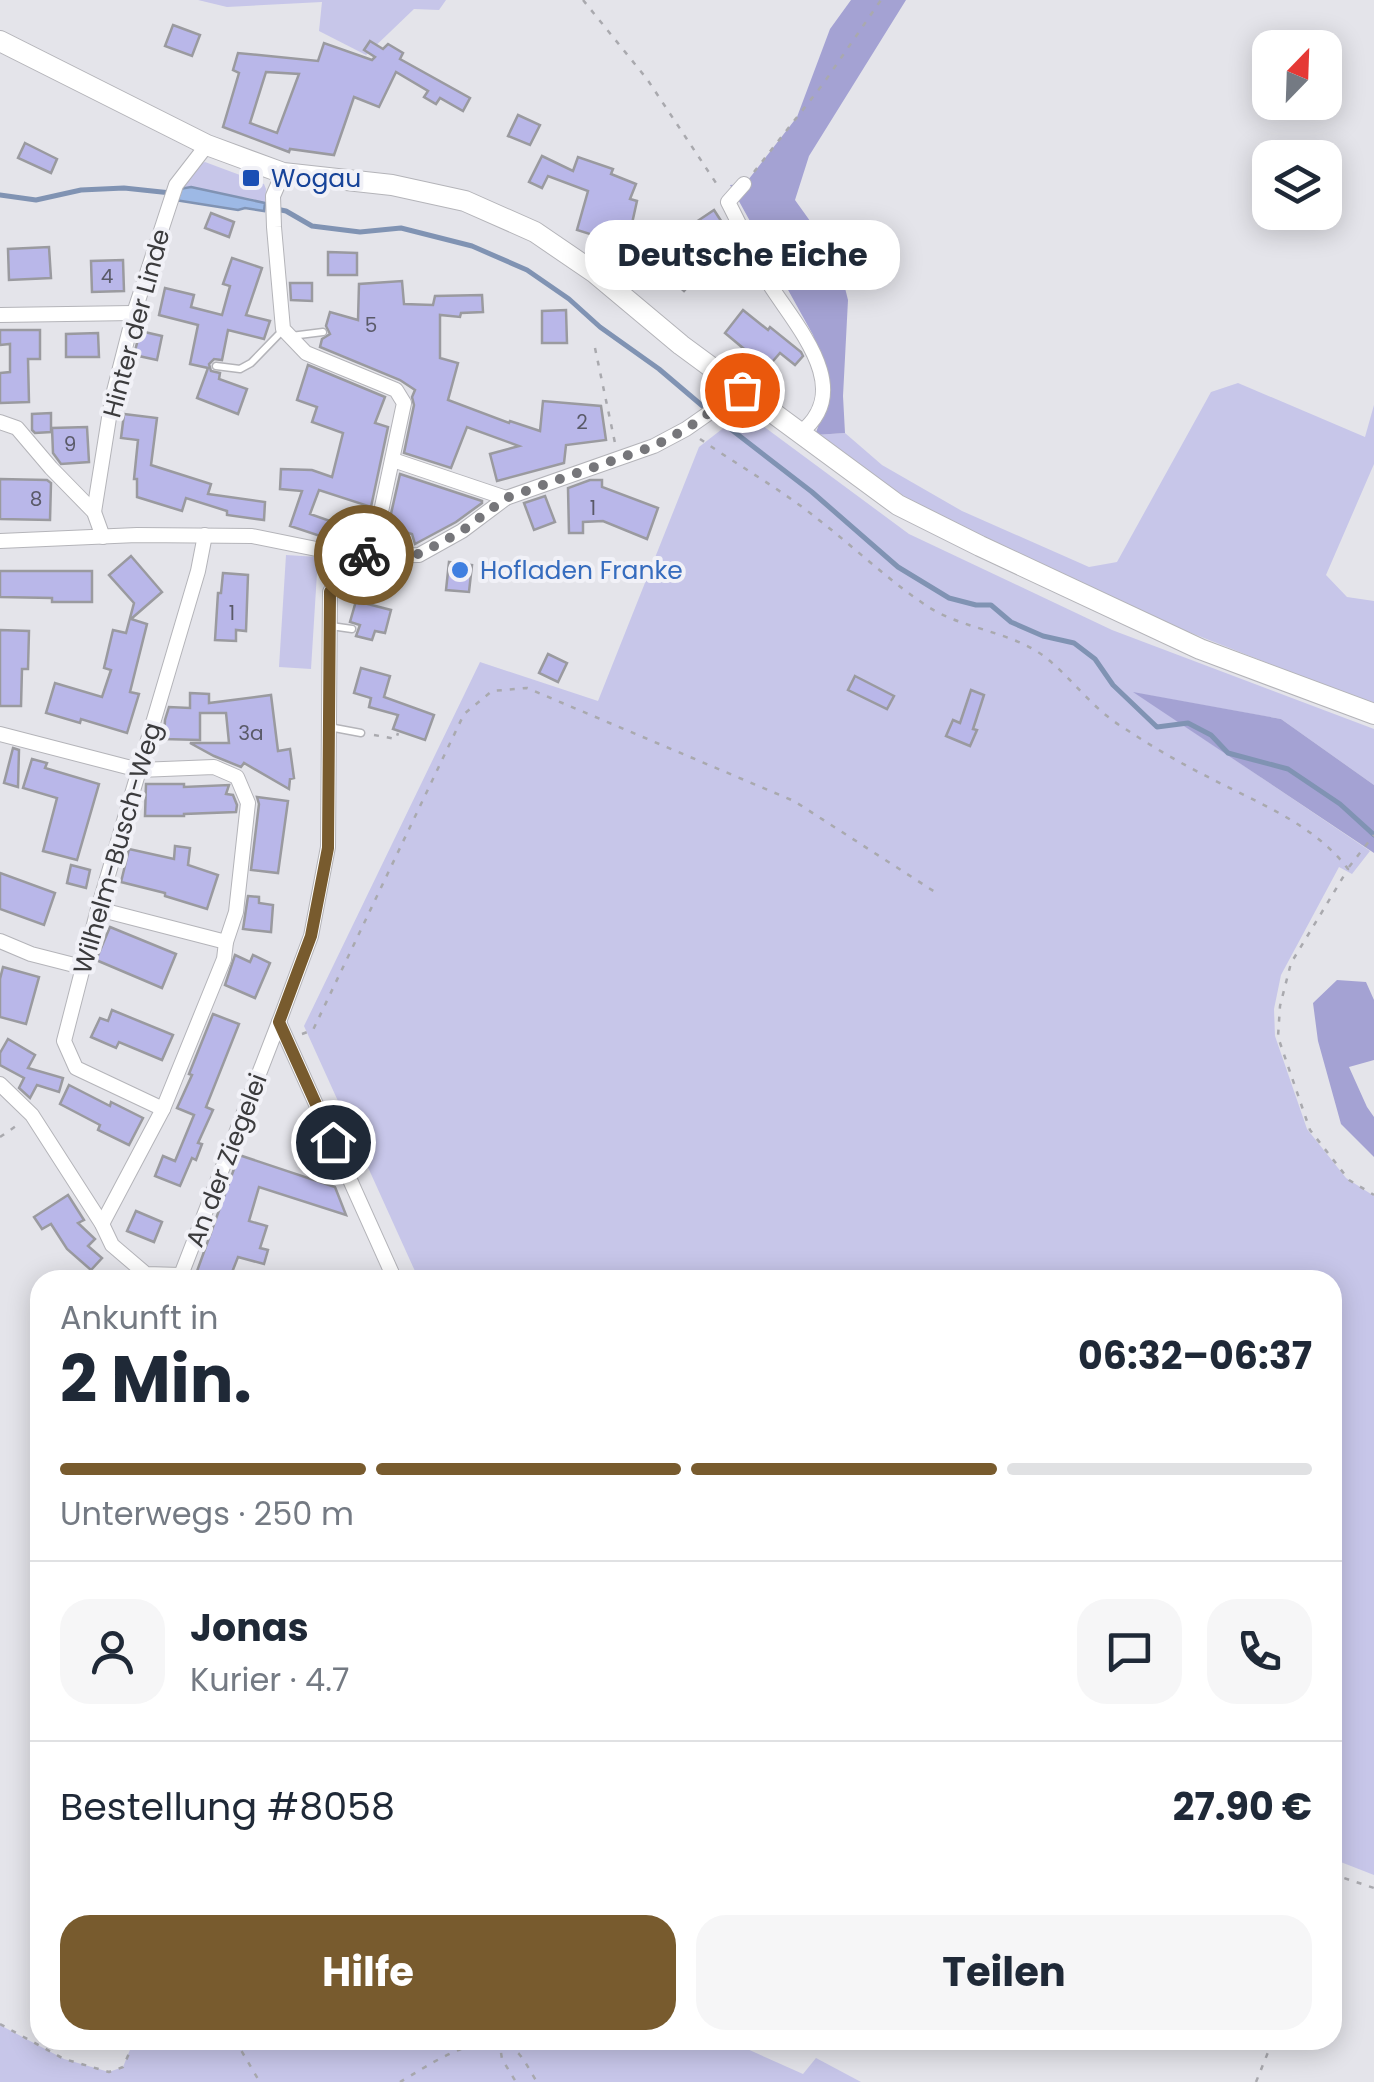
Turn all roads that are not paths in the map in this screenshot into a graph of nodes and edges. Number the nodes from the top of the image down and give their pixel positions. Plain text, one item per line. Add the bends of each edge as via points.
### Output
1 (0, 41) edge
2 (207, 145) junction
3 (283, 173) junction
4 (744, 184) road end
5 (134, 313) junction
6 (0, 315) edge
7 (322, 332) dead end
8 (287, 333) junction
9 (216, 366) dead end
10 (742, 390) junction
11 (0, 422) edge
12 (800, 433) junction
13 (393, 460) junction
14 (506, 498) junction
15 (94, 512) junction
16 (205, 535) junction
17 (103, 537) junction
18 (0, 541) edge
19 (352, 556) junction
20 (330, 626) junction
21 (352, 629) dead end
22 (1374, 714) edge
23 (328, 727) junction
24 (361, 733) road end
25 (0, 734) edge
26 (139, 770) junction
27 (98, 910) junction
28 (0, 942) edge
29 (226, 942) junction
30 (82, 967) junction
31 (279, 1022) junction
32 (0, 1084) edge
33 (163, 1109) junction
34 (102, 1224) junction
35 (141, 1270) edge
36 (186, 1270) edge
37 (390, 1270) edge

1 - 2 main road
2 - 3 main road
2 - 5 street, Hinter der Linde via 173,192
3 - 8 street via 274,196 274,228
3 - 10 main road via 465,200 535,232
4 - 12 street via 728,202 770,284 804,332 824,384 820,405
5 - 6 street
5 - 15 street, Hinter der Linde
7 - 8 lane
8 - 9 lane via 240,369
8 - 13 street via 306,353 396,390 404,403
10 - 12 main road
10 - 14 street via 654,446
11 - 15 street via 17,428
12 - 22 main road via 898,504 980,546 1200,650
13 - 14 street
13 - 19 street via 379,521
14 - 19 street via 420,554
15 - 17 street
16 - 17 street
16 - 19 street via 252,536
16 - 26 street, Wilhelm-Busch-Weg
17 - 18 street
19 - 20 street via 330,592
20 - 21 lane
20 - 23 street
23 - 24 lane
23 - 31 street via 328,848 311,936
25 - 26 street
26 - 27 street, Wilhelm-Busch-Weg
26 - 29 street via 214,767 237,777 248,802 236,912
27 - 29 street
27 - 30 street, Wilhelm-Busch-Weg
28 - 30 street
29 - 33 street
30 - 33 street, Wilhelm-Busch-Weg via 64,1041 76,1068
31 - 36 street, An der Ziegelei
31 - 37 street, An der Ziegelei
32 - 34 street via 32,1115
33 - 34 street
34 - 35 street via 112,1245

